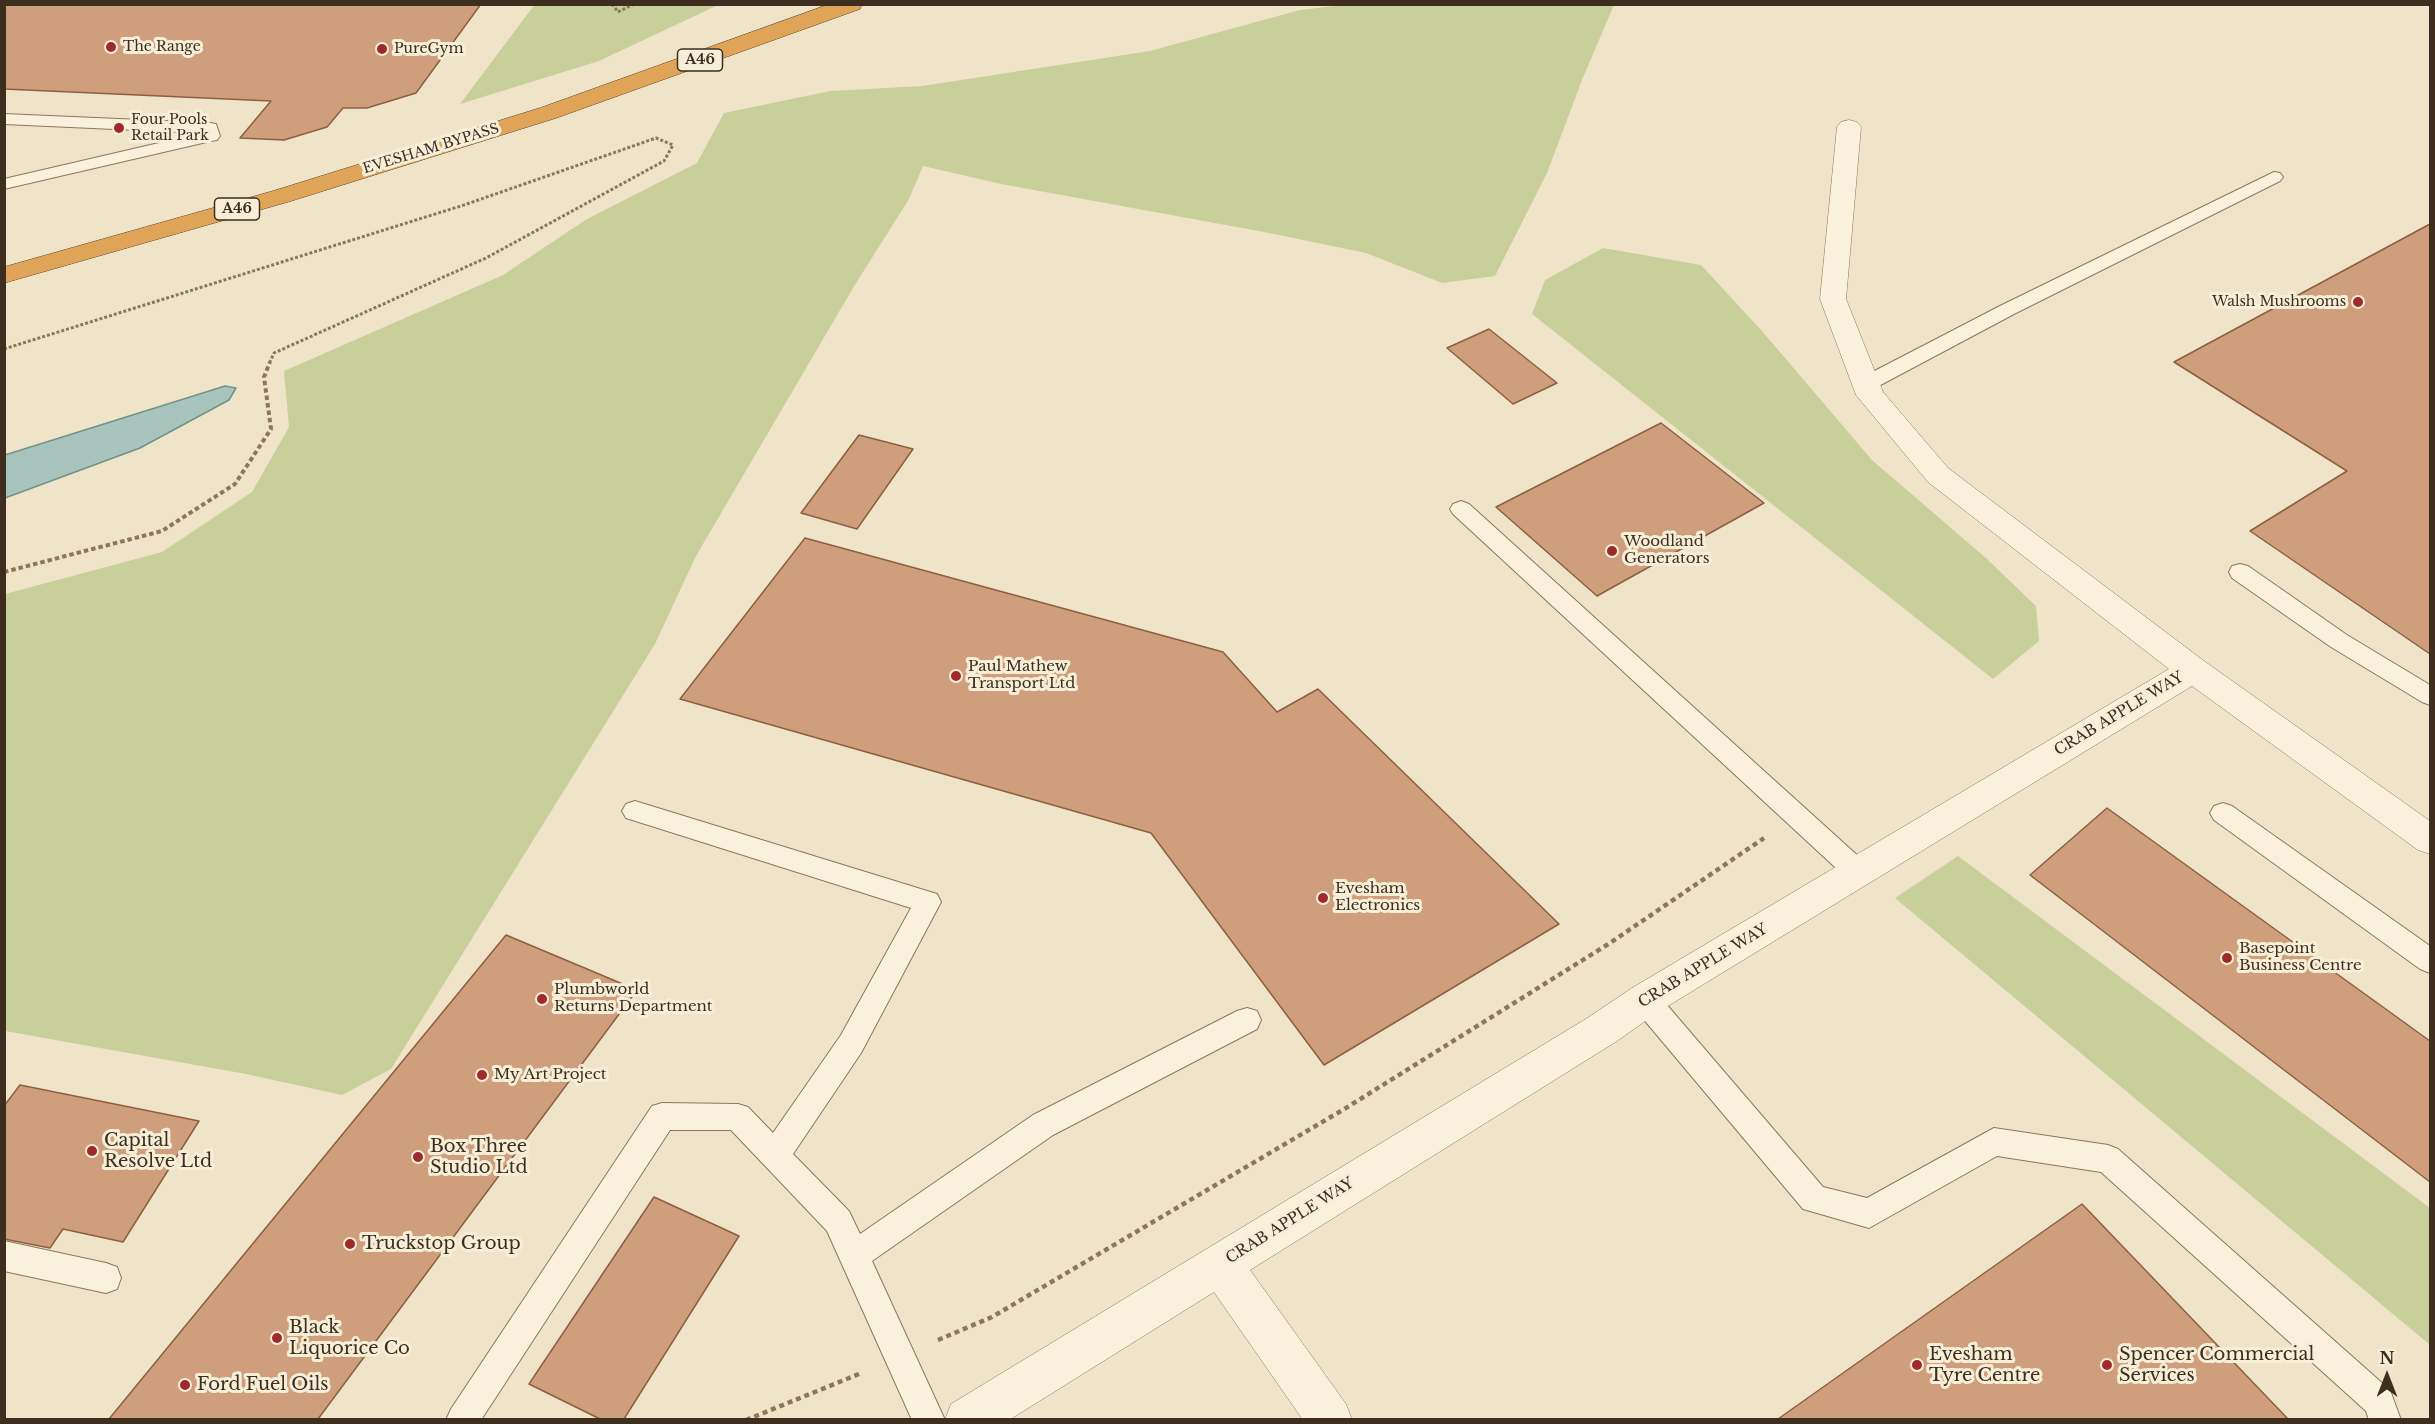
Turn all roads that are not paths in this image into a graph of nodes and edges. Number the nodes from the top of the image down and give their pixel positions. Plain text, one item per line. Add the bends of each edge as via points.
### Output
1 (852, 4) edge
2 (4, 119) edge
3 (1849, 127) dead end
4 (2274, 177) dead end
5 (4, 184) edge
6 (4, 275) edge
7 (1866, 384) junction
8 (1461, 509) dead end
9 (2240, 572) dead end
10 (2193, 670) junction
11 (2430, 696) edge
12 (635, 811) dead end
13 (2223, 813) dead end
14 (2430, 840) edge
15 (1859, 873) junction
16 (2430, 961) edge
17 (1645, 1000) junction
18 (1247, 1020) dead end
19 (775, 1156) junction
20 (4, 1256) edge
21 (854, 1256) junction
22 (1220, 1264) junction
23 (106, 1278) dead end
24 (462, 1419) edge
25 (929, 1419) edge
26 (967, 1419) edge
27 (1330, 1419) edge
28 (2385, 1419) edge

1 - 6 highway, EVESHAM BYPASS / A46 via 514,123 282,196
2 - 5 lane via 210,128 211,136
3 - 7 street via 1833,299
4 - 7 lane
7 - 10 street via 1870,395 1938,475
8 - 15 lane
9 - 11 lane via 2339,641
10 - 14 street, CRAB APPLE WAY
10 - 15 street, CRAB APPLE WAY
12 - 19 lane via 928,902 851,1044
13 - 16 lane
15 - 17 street, CRAB APPLE WAY
17 - 22 street, CRAB APPLE WAY
17 - 28 lane via 1814,1199 1869,1213 1994,1142 2108,1159 2379,1401
18 - 21 lane via 1043,1125
19 - 21 lane via 838,1221
19 - 24 lane via 738,1117 662,1116
20 - 23 lane
21 - 25 lane
22 - 26 street, CRAB APPLE WAY
22 - 27 street

